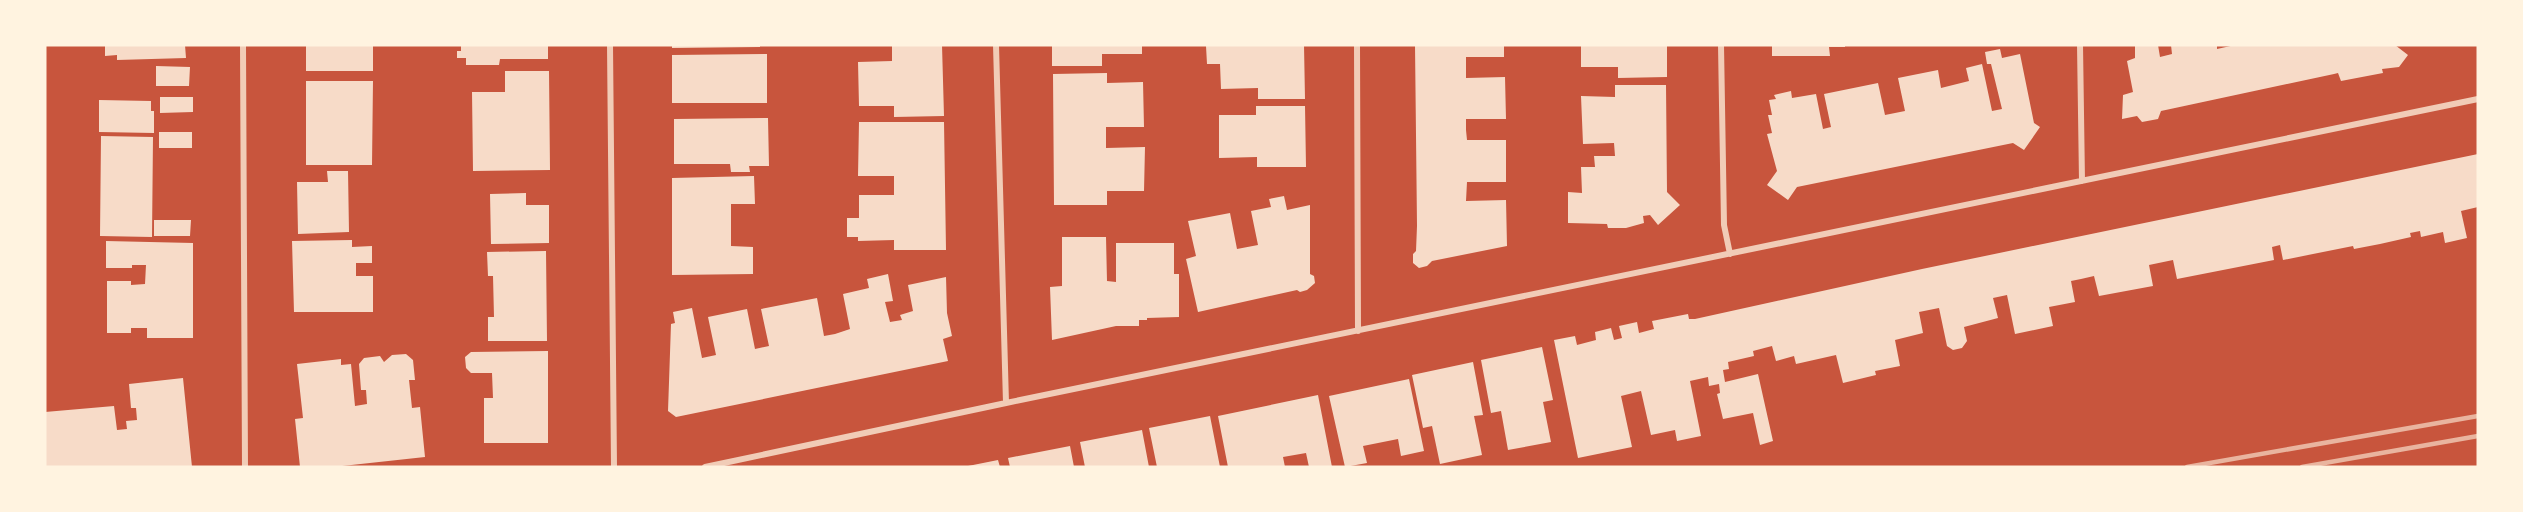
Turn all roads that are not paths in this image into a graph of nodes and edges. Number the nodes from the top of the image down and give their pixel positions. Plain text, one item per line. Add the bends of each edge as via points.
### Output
1 (243, 45) edge
2 (610, 45) edge
3 (996, 45) edge
4 (1357, 45) edge
5 (1721, 45) edge
6 (2080, 45) edge
7 (2478, 99) edge
8 (2082, 181) junction
9 (1730, 254) junction
10 (1358, 331) junction
11 (1006, 403) junction
12 (245, 467) edge
13 (614, 467) edge
14 (705, 467) edge

1 - 12 street
2 - 13 street
3 - 11 street
4 - 10 street
5 - 9 street via 1724,225
6 - 8 street
7 - 8 street
8 - 9 street
9 - 10 street
10 - 11 street
11 - 14 street

